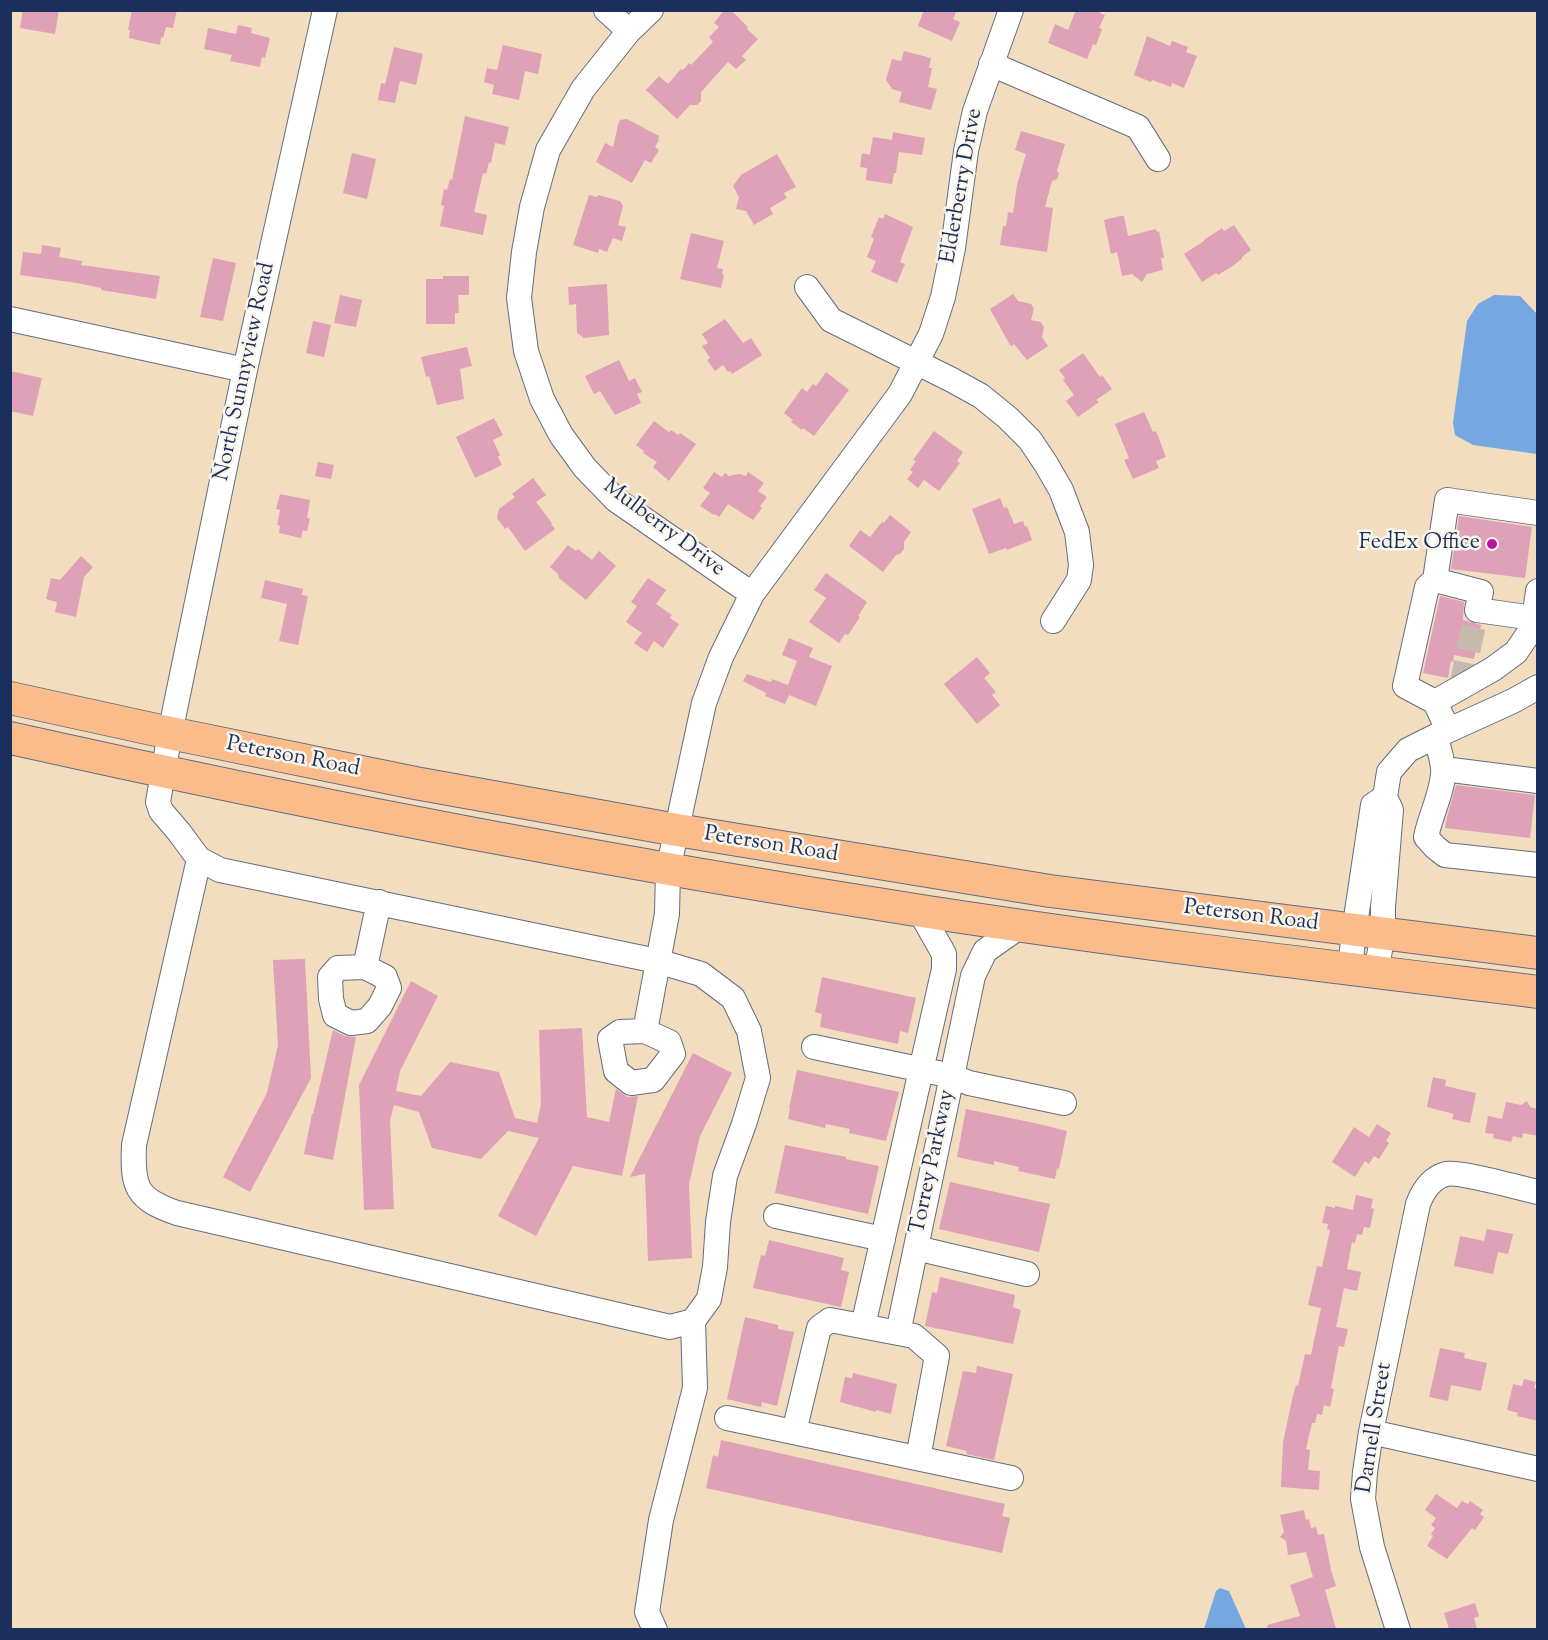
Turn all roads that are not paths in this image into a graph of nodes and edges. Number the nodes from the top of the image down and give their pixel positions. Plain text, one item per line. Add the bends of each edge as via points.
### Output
1 (325, 10) edge
2 (606, 10) edge
3 (651, 10) edge
4 (1011, 10) edge
5 (629, 31) junction
6 (991, 64) junction
7 (1158, 159) dead end
8 (807, 287) dead end
9 (10, 320) edge
10 (916, 362) junction
11 (245, 370) junction
12 (1538, 513) edge
13 (1435, 580) junction
14 (1538, 591) edge
15 (752, 594) junction
16 (1053, 621) dead end
17 (1535, 624) edge
18 (1536, 691) edge
19 (10, 698) edge
20 (1435, 702) junction
21 (170, 733) junction
22 (1442, 733) junction
23 (10, 738) edge
24 (1444, 769) junction
25 (164, 772) junction
26 (1538, 781) edge
27 (677, 830) junction
28 (199, 859) junction
29 (1538, 865) edge
30 (668, 870) junction
31 (379, 902) junction
32 (919, 910) junction
33 (1022, 925) junction
34 (1368, 933) junction
35 (1538, 953) edge
36 (657, 961) junction
37 (365, 967) dead end
38 (1363, 971) junction
39 (1538, 992) edge
40 (645, 1031) dead end
41 (814, 1047) dead end
42 (921, 1071) junction
43 (952, 1076) junction
44 (1064, 1103) dead end
45 (1538, 1192) edge
46 (776, 1216) dead end
47 (883, 1239) junction
48 (916, 1248) junction
49 (1027, 1274) dead end
50 (693, 1322) junction
51 (863, 1326) junction
52 (898, 1333) junction
53 (727, 1418) dead end
54 (795, 1432) junction
55 (1371, 1432) junction
56 (918, 1458) junction
57 (1538, 1468) edge
58 (1011, 1478) dead end
59 (655, 1629) edge
60 (1398, 1629) edge

1 - 11 street, North Sunnyview Road
2 - 5 street
3 - 5 street, Mulberry Drive
4 - 6 street, Elderberry Drive
5 - 15 street, Mulberry Drive via 583,89 548,150 524,252 519,298 526,351 542,399 585,468 616,500
6 - 7 street via 1138,127
6 - 10 street, Elderberry Drive via 966,151 943,297 931,334
8 - 10 street via 831,320
9 - 11 street
10 - 15 street via 900,394
10 - 16 street via 981,396 1008,418 1030,440 1060,490 1077,531 1081,565 1079,580
11 - 21 street, North Sunnyview Road
12 - 13 street via 1447,500
13 - 17 street via 1481,592 1478,610
13 - 20 street via 1427,587 1406,686
14 - 17 street
15 - 27 street via 704,703
17 - 20 street via 1516,652
18 - 22 street
19 - 21 main road, Peterson Road
20 - 22 street
21 - 25 street, North Sunnyview Road
21 - 27 main road, Peterson Road via 415,783
22 - 24 street
22 - 34 street via 1408,750 1389,772 1385,797 1391,810 1383,907
23 - 25 main road, Peterson Road
24 - 26 street
24 - 29 street via 1426,837 1435,847 1445,855
25 - 28 street, North Sunnyview Road via 158,802 161,811
25 - 30 main road, Peterson Road
27 - 30 street
27 - 34 main road, Peterson Road via 1050,891
28 - 31 street via 220,870
28 - 50 street via 134,1145 132,1169 136,1186 146,1198 177,1213 670,1327
30 - 32 main road, Peterson Road
30 - 36 street via 667,914
31 - 36 street
31 - 37 street
32 - 33 main road, Peterson Road
32 - 42 street, Torrey Parkway via 944,954
33 - 38 main road, Peterson Road
33 - 43 street, Torrey Parkway via 986,951 973,976
34 - 35 main road, Peterson Road
34 - 38 street
36 - 40 street
36 - 50 street via 701,974 733,998 749,1031 758,1078 725,1176 709,1299
38 - 39 main road, Peterson Road
41 - 42 street, Torrey Parkway
42 - 43 street, Torrey Parkway
42 - 47 street, Torrey Parkway
43 - 44 street
43 - 48 street, Torrey Parkway
45 - 55 street, Darnell Street via 1446,1174 1424,1191 1418,1204
46 - 47 street, Torrey Parkway
47 - 51 street, Torrey Parkway
48 - 49 street, Torrey Parkway
48 - 52 street, Torrey Parkway
50 - 59 street via 695,1388 661,1521 647,1612
51 - 52 street
51 - 54 street via 830,1320 819,1328
52 - 56 street via 914,1336 937,1356
53 - 54 street
54 - 56 street
55 - 57 street
55 - 60 street, Darnell Street via 1363,1499 1372,1547
56 - 58 street

